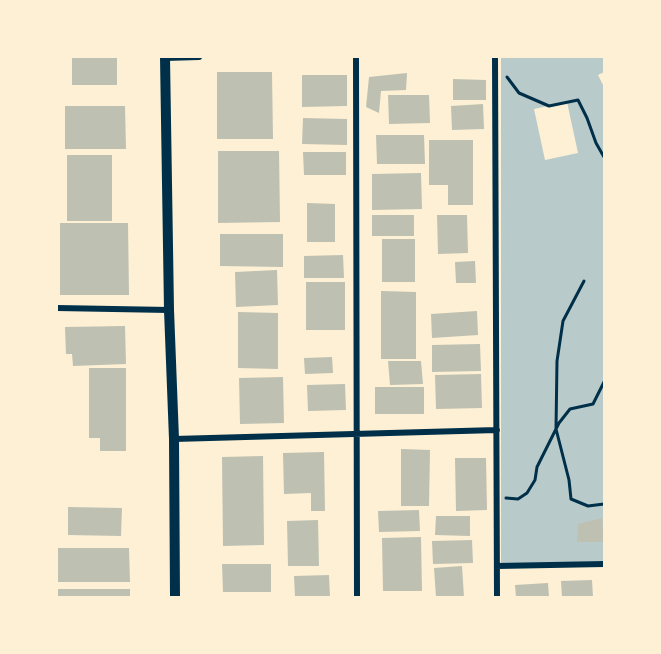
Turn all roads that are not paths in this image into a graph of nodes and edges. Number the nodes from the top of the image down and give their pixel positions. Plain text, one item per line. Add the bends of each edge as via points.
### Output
1 (199, 57) edge
2 (356, 57) edge
3 (495, 57) edge
4 (165, 58) edge
5 (57, 308) edge
6 (169, 310) junction
7 (497, 430) junction
8 (357, 433) junction
9 (174, 439) junction
10 (604, 564) edge
11 (497, 566) junction
12 (175, 597) edge
13 (357, 597) edge
14 (497, 597) edge

1 - 4 street
2 - 8 street
3 - 7 street
4 - 6 street
5 - 6 street
6 - 9 street
7 - 8 street
7 - 11 street
8 - 9 street
8 - 13 street
9 - 12 street
10 - 11 street
11 - 14 street

